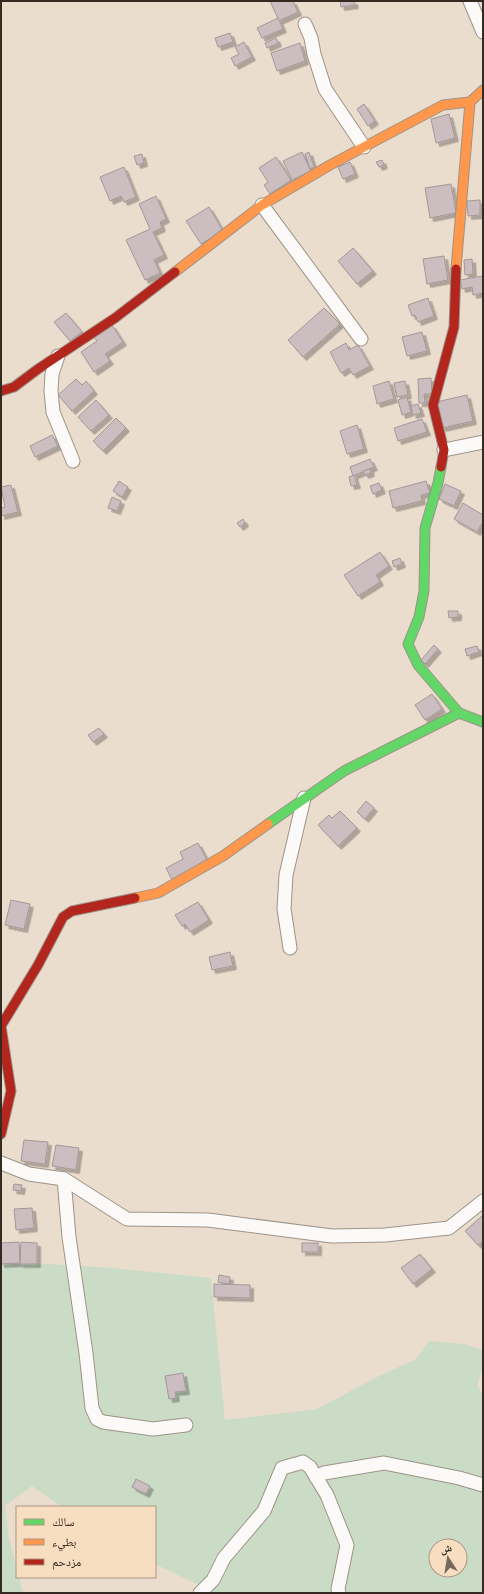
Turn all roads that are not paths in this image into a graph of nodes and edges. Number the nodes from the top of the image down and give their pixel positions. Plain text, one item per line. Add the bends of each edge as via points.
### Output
1 (476, 9) edge
2 (305, 24) dead end
3 (483, 32) edge
4 (483, 90) edge
5 (470, 102) junction
6 (364, 148) junction
7 (262, 205) junction
8 (361, 339) dead end
9 (58, 356) junction
10 (1, 392) edge
11 (483, 442) edge
12 (444, 450) junction
13 (73, 461) dead end
14 (460, 713) junction
15 (483, 722) edge
16 (304, 798) junction
17 (290, 948) dead end
18 (1, 1134) edge
19 (1, 1163) edge
20 (64, 1179) junction
21 (483, 1201) edge
22 (186, 1425) dead end
23 (316, 1477) junction
24 (483, 1485) edge
25 (200, 1593) edge
26 (339, 1593) edge

1 - 3 street
2 - 6 street via 325,89
4 - 5 street
5 - 6 street via 443,105
5 - 12 street via 456,265 454,327 433,405
6 - 7 street
7 - 8 street
7 - 9 street via 115,318
9 - 10 street via 14,387
9 - 13 street via 52,374 53,412
11 - 12 street
12 - 14 street via 425,528 424,591 419,617 408,644 418,665
14 - 15 street
14 - 16 street via 344,771
16 - 17 street via 286,875 284,909
16 - 18 street via 223,856 158,894 72,911 63,917 38,965 1,1026 11,1091
19 - 20 street via 29,1174
20 - 21 street via 127,1218 208,1220 332,1236 385,1236 449,1228
20 - 22 street via 69,1237 92,1408 97,1419 153,1429
23 - 24 street via 324,1472 384,1463
23 - 25 street via 310,1467 302,1462 282,1468 264,1511 224,1558 213,1580
23 - 26 street via 327,1495 347,1545

